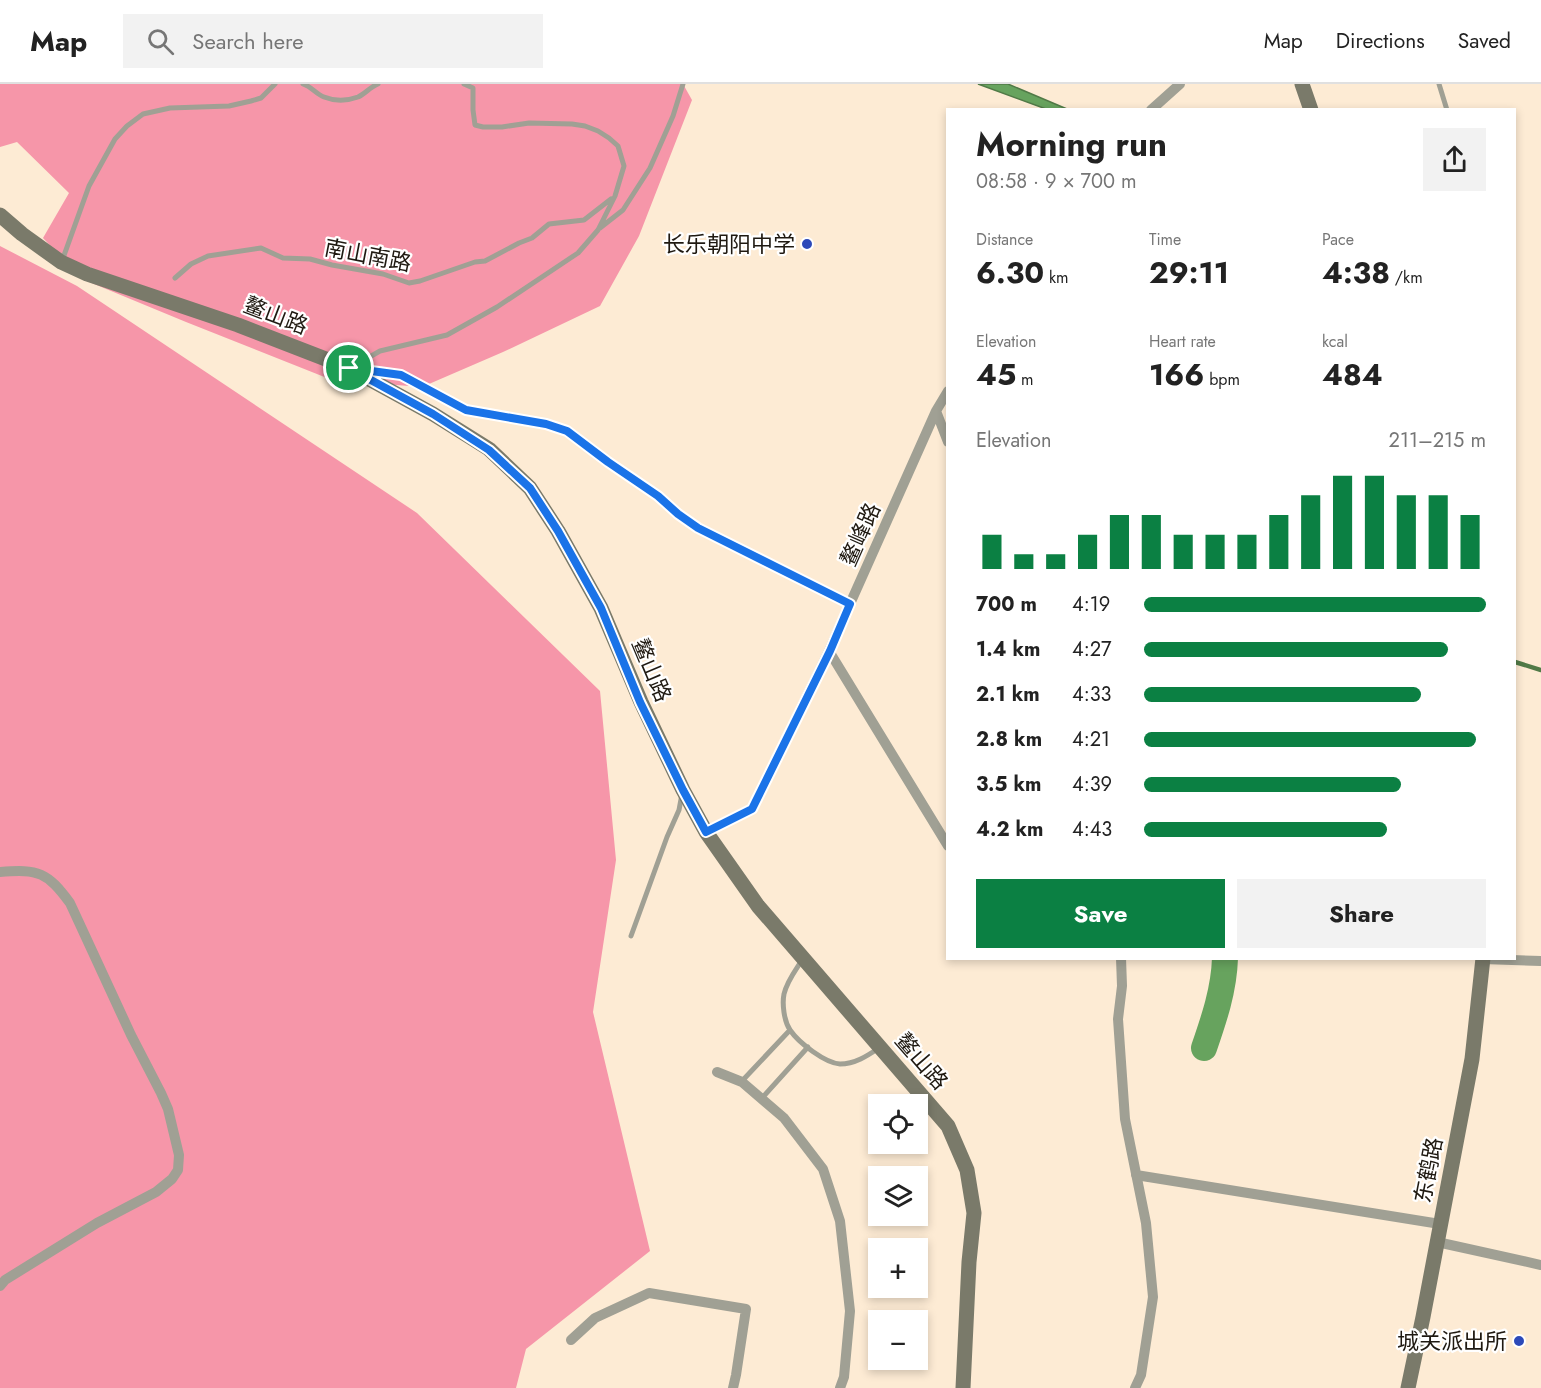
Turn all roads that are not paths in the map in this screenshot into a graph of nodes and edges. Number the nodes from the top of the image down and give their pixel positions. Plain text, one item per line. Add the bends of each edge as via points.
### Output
1 (274, 84) edge
2 (303, 84) edge
3 (378, 84) edge
4 (464, 84) edge
5 (683, 84) edge
6 (1180, 84) edge
7 (1302, 84) edge
8 (1439, 84) edge
9 (1153, 108) edge
10 (1310, 108) edge
11 (1446, 108) edge
12 (615, 196) junction
13 (0, 215) edge
14 (598, 230) junction
15 (61, 262) junction
16 (175, 278) dead end
17 (349, 368) junction
18 (946, 395) edge
19 (936, 411) junction
20 (946, 437) edge
21 (850, 604) junction
22 (830, 651) junction
23 (683, 790) junction
24 (706, 832) junction
25 (946, 843) edge
26 (0, 872) edge
27 (631, 936) dead end
28 (803, 959) junction
29 (1121, 960) edge
30 (1483, 960) edge
31 (1502, 960) edge
32 (1541, 962) edge
33 (790, 1030) junction
34 (808, 1047) junction
35 (880, 1047) junction
36 (717, 1072) dead end
37 (742, 1082) junction
38 (762, 1098) junction
39 (1136, 1175) junction
40 (1440, 1224) junction
41 (1437, 1242) junction
42 (1541, 1265) edge
43 (0, 1286) edge
44 (571, 1340) dead end
45 (733, 1388) edge
46 (840, 1388) edge
47 (963, 1388) edge
48 (1135, 1388) edge
49 (1408, 1388) edge

1 - 15 lane via 261,98 251,101 229,106 170,108 144,114 127,126 115,139 89,186
2 - 3 lane via 324,97 342,100 358,97
4 - 12 lane via 473,88 475,125 572,124 609,138 618,146 624,166
5 - 14 lane via 650,168 622,210
6 - 9 street
7 - 10 street
8 - 11 lane
12 - 14 lane
12 - 16 lane, 南山南路 via 584,220 549,224 532,238 485,261 420,281 409,283 310,259 283,258 261,248 208,256
13 - 15 street, 鳌山路
14 - 17 lane via 578,253 447,335 380,351
15 - 17 street, 鳌山路
17 - 21 lane via 401,375 466,410 567,431 698,528
17 - 23 street, 鳌山路 via 489,450 530,488 601,608 640,702
18 - 19 street, 鳌峰路
19 - 20 street
19 - 21 street, 鳌峰路
21 - 22 street, 鳌峰路
22 - 24 street, 鳌峰路 via 752,809
22 - 25 street
23 - 24 street, 鳌山路
23 - 27 lane
24 - 28 street, 鳌山路 via 758,906
26 - 43 street via 21,870 45,876 70,903 165,1101 179,1155 178,1170 156,1192 97,1223
28 - 33 lane via 783,996
28 - 35 street, 鳌山路
29 - 39 street via 1118,1019 1125,1119
30 - 40 street, 东鹤路 via 1472,1059
31 - 32 street
33 - 34 lane
33 - 37 lane
34 - 35 lane via 824,1059 840,1064 862,1060
34 - 38 lane
35 - 47 street, 鳌山路 via 948,1126 967,1170 974,1214
36 - 37 street
37 - 38 street
38 - 46 street via 784,1118 822,1169 840,1221 850,1311
39 - 40 street
39 - 48 street via 1146,1223 1153,1297 1142,1375
40 - 41 street, 东鹤路
41 - 42 street
41 - 49 street, 东鹤路
44 - 45 street via 595,1318 649,1293 746,1309

